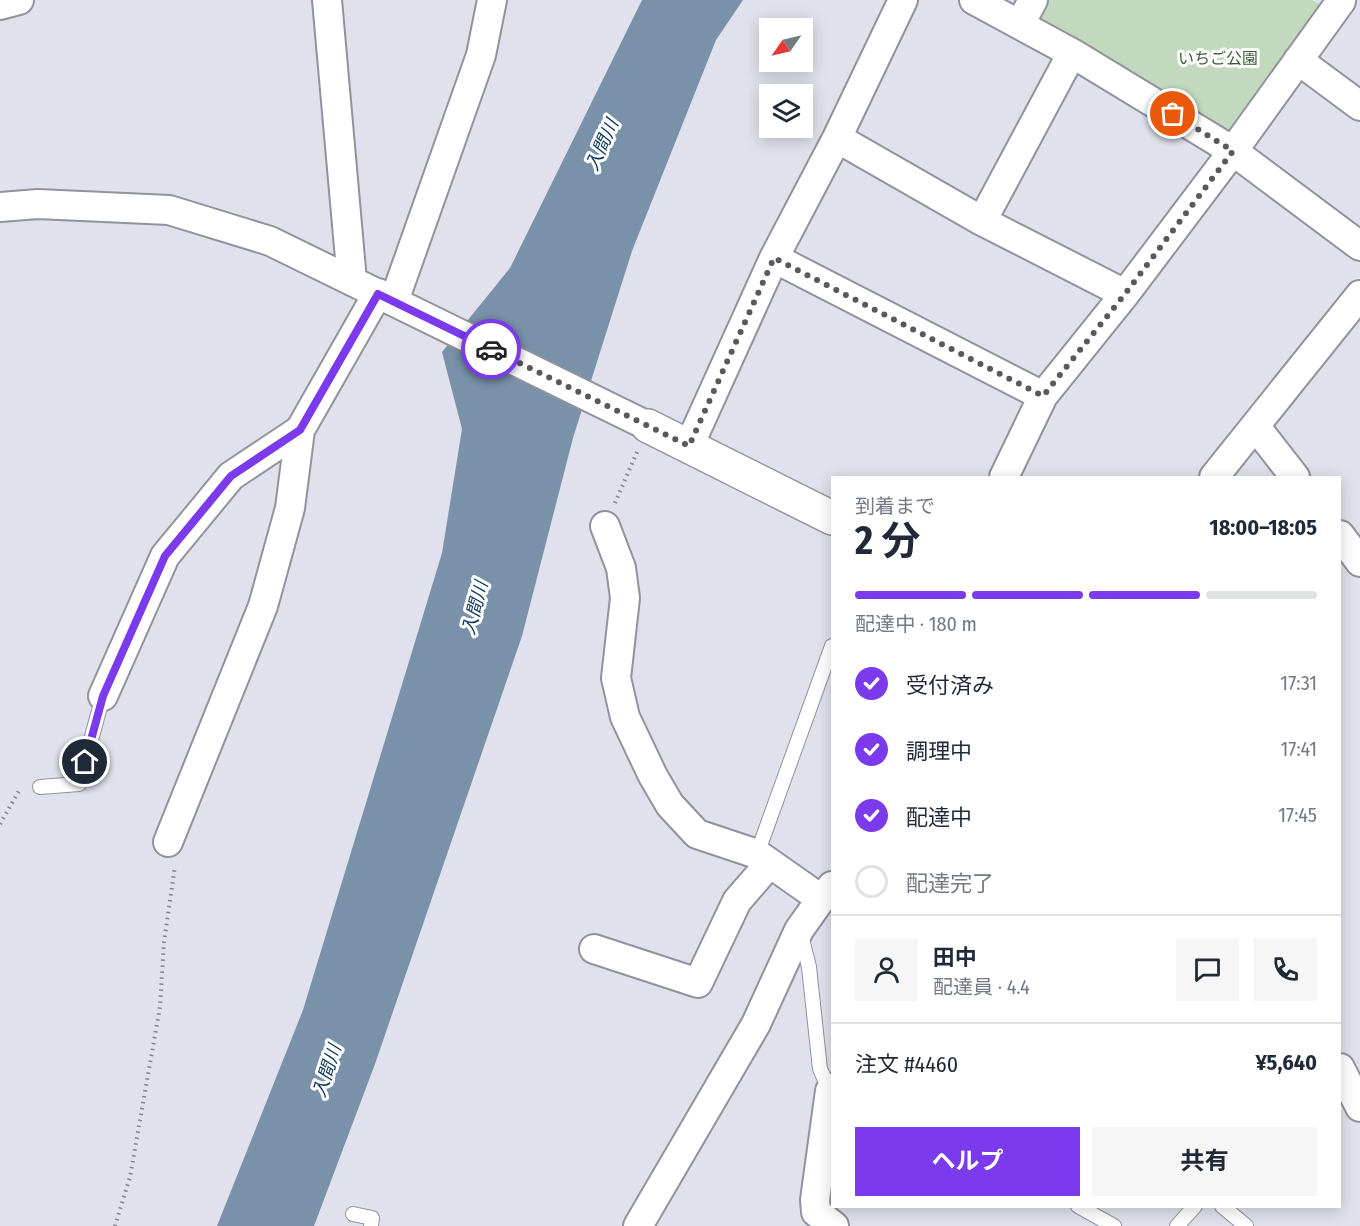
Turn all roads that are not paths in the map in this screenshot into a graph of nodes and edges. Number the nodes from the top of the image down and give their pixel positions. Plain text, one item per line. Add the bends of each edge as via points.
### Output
1 (19, 0) edge
2 (327, 0) edge
3 (492, 0) edge
4 (903, 0) edge
5 (974, 0) edge
6 (1346, 4) edge
7 (0, 5) edge
8 (1027, 12) edge
9 (1072, 53) junction
10 (1298, 60) junction
11 (1360, 106) edge
12 (837, 138) junction
13 (1233, 151) junction
14 (0, 207) edge
15 (982, 221) junction
16 (1360, 246) edge
17 (774, 258) junction
18 (352, 281) junction
19 (1125, 294) junction
20 (1360, 295) edge
21 (393, 301) junction
22 (1043, 396) junction
23 (648, 426) joint
24 (1256, 427) junction
25 (300, 430) junction
26 (689, 446) junction
27 (1004, 476) edge
28 (1215, 476) edge
29 (1294, 476) edge
30 (831, 517) edge
31 (605, 526) road end
32 (1341, 536) edge
33 (1360, 562) edge
34 (831, 649) edge
35 (103, 696) joint
36 (40, 787) road end
37 (168, 842) road end
38 (763, 858) junction
39 (827, 892) edge
40 (799, 930) junction
41 (594, 949) dead end
42 (1341, 1070) edge
43 (831, 1090) edge
44 (1360, 1107) edge
45 (1082, 1208) edge
46 (1193, 1208) edge
47 (1224, 1208) edge
48 (352, 1214) dead end
49 (371, 1226) edge
50 (638, 1226) edge
51 (834, 1226) edge
52 (1114, 1226) edge
53 (1177, 1226) edge
54 (1246, 1226) edge

1 - 7 street
2 - 18 street
3 - 21 street via 481,56
4 - 12 street
5 - 8 street
6 - 10 street
8 - 9 street
9 - 13 street
9 - 15 street
10 - 11 street
10 - 13 street
12 - 15 street
12 - 17 street
13 - 16 street
13 - 19 street
14 - 18 street via 38,204 169,210 270,241
15 - 19 street
17 - 22 street
17 - 26 street
18 - 21 street
19 - 22 street
20 - 24 street
21 - 23 street
21 - 25 street
22 - 27 street
23 - 26 street
24 - 28 street
24 - 29 street
25 - 35 street via 231,476 165,556
25 - 37 street via 290,508 263,606
26 - 30 street
31 - 38 street via 621,568 625,598 616,678 625,717 653,776 670,805 697,834
32 - 33 street
34 - 38 lane
35 - 36 lane via 79,784
38 - 39 street
38 - 41 street via 737,901 699,983
39 - 40 street
40 - 43 lane via 809,967 820,1069
40 - 50 street via 756,1024
42 - 44 street
43 - 51 street via 815,1200 816,1212
45 - 52 lane
46 - 53 lane
47 - 54 lane
48 - 49 lane via 372,1218

